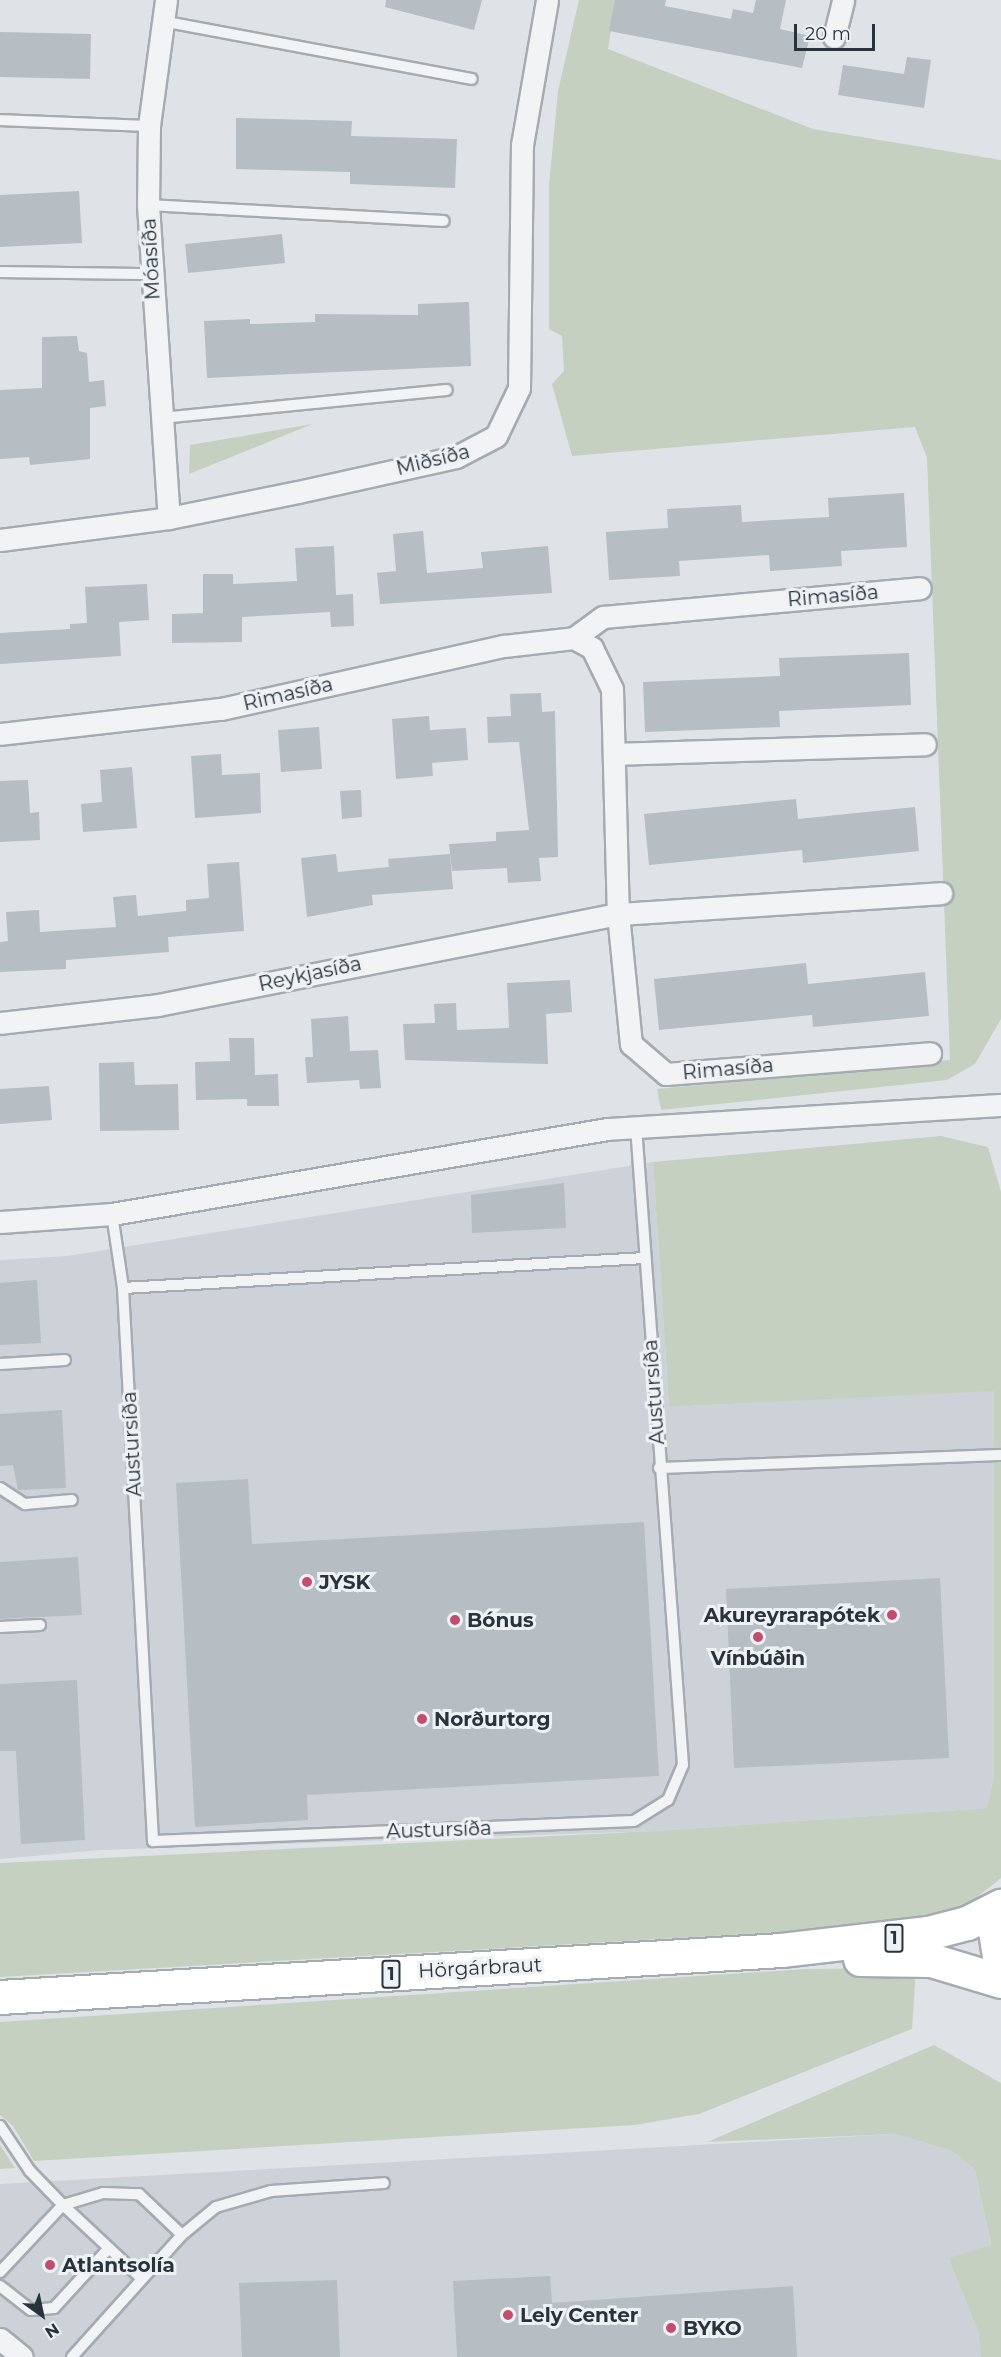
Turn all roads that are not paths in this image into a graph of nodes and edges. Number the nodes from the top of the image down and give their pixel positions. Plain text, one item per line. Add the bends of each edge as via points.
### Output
1 (166, 0) edge
2 (547, 0) edge
3 (843, 0) edge
4 (162, 21) junction
5 (834, 37) dead end
6 (472, 79) dead end
7 (0, 120) edge
8 (149, 126) junction
9 (148, 205) junction
10 (444, 221) dead end
11 (0, 272) edge
12 (152, 274) junction
13 (447, 390) dead end
14 (160, 418) junction
15 (169, 518) junction
16 (0, 540) edge
17 (920, 588) dead end
18 (574, 638) junction
19 (0, 734) edge
20 (925, 744) dead end
21 (614, 754) junction
22 (941, 893) dead end
23 (618, 914) junction
24 (0, 1023) edge
25 (930, 1053) dead end
26 (1001, 1105) edge
27 (636, 1126) junction
28 (112, 1214) junction
29 (0, 1222) edge
30 (645, 1258) junction
31 (123, 1288) junction
32 (65, 1360) dead end
33 (0, 1364) edge
34 (1001, 1455) edge
35 (659, 1468) junction
36 (0, 1488) edge
37 (72, 1500) dead end
38 (40, 1625) dead end
39 (0, 1628) edge
40 (1001, 1908) edge
41 (781, 1950) junction
42 (1001, 1968) edge
43 (1001, 1981) edge
44 (0, 1998) edge
45 (0, 2126) edge
46 (384, 2183) dead end
47 (63, 2205) junction
48 (182, 2235) junction
49 (109, 2248) junction
50 (0, 2272) edge
51 (141, 2278) junction
52 (0, 2286) edge
53 (0, 2339) edge
54 (22, 2357) edge
55 (72, 2357) edge

1 - 4 street, Móasíða
2 - 15 street, Miðsíða via 522,145 519,388 496,436 456,457
3 - 5 street
4 - 6 lane
4 - 8 street, Móasíða
7 - 8 lane
8 - 9 street, Móasíða
9 - 10 lane
9 - 12 street, Móasíða
11 - 12 lane
12 - 14 street, Móasíða
13 - 14 lane
14 - 15 street, Móasíða
15 - 16 street, Miðsíða
17 - 18 street, Rimasíða via 603,617
18 - 19 street, Rimasíða via 504,646 221,709
18 - 21 street, Rimasíða via 592,648 612,689
20 - 21 street
21 - 23 street, Rimasíða
22 - 23 street
23 - 24 street, Reykjasíða via 158,1005
23 - 25 street, Rimasíða via 631,1044 666,1074
26 - 27 street
27 - 28 street
27 - 30 lane, Austursíða
28 - 29 street
28 - 31 lane, Austursíða
30 - 31 lane
30 - 35 lane, Austursíða
31 - 35 lane, Austursíða via 153,1841 621,1822 658,1809 675,1790 682,1765
32 - 33 lane
34 - 35 lane
36 - 37 lane via 25,1504
38 - 39 lane
40 - 41 highway, Hörgárbraut / 1 via 967,1923 928,1933
40 - 42 highway, 1 via 995,1931
41 - 43 highway, Hörgárbraut / 1 via 931,1960
41 - 44 highway, Hörgárbraut / 1
45 - 47 lane via 30,2171
46 - 48 lane via 247,2195 216,2207
47 - 48 lane via 103,2193 139,2194
47 - 49 lane
47 - 50 lane
48 - 51 lane
49 - 51 lane
49 - 52 lane via 54,2308 31,2310
51 - 55 lane
53 - 54 street

